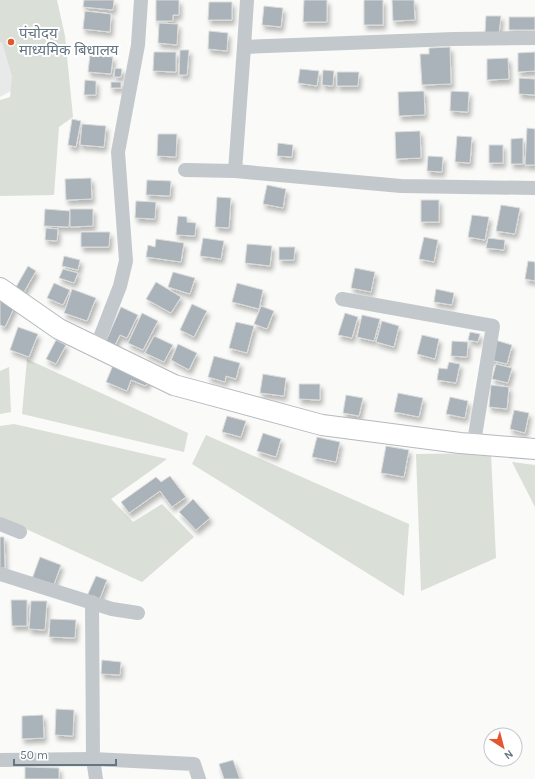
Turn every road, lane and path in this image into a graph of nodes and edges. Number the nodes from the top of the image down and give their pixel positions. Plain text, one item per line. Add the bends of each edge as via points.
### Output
1 (141, 0) edge
2 (247, 0) edge
3 (535, 38) edge
4 (244, 47) junction
5 (185, 170) dead end
6 (235, 171) junction
7 (535, 188) edge
8 (0, 288) edge
9 (342, 299) dead end
10 (96, 348) junction
11 (474, 442) junction
12 (535, 449) edge
13 (0, 524) edge
14 (20, 532) dead end
15 (0, 574) edge
16 (92, 602) junction
17 (138, 613) dead end
18 (93, 759) junction
19 (0, 760) edge
20 (96, 779) edge
21 (199, 779) edge

1 - 10 street via 138,45 118,152 126,261 120,286
2 - 4 street
3 - 4 street
4 - 6 street
5 - 6 street
6 - 7 street via 401,186
8 - 10 street via 59,329
9 - 11 street via 493,326
10 - 11 street via 174,385 322,425 460,443
11 - 12 street
13 - 14 street
15 - 16 street
16 - 17 street via 112,609
16 - 18 street
18 - 19 street
18 - 20 street
18 - 21 street via 194,764

